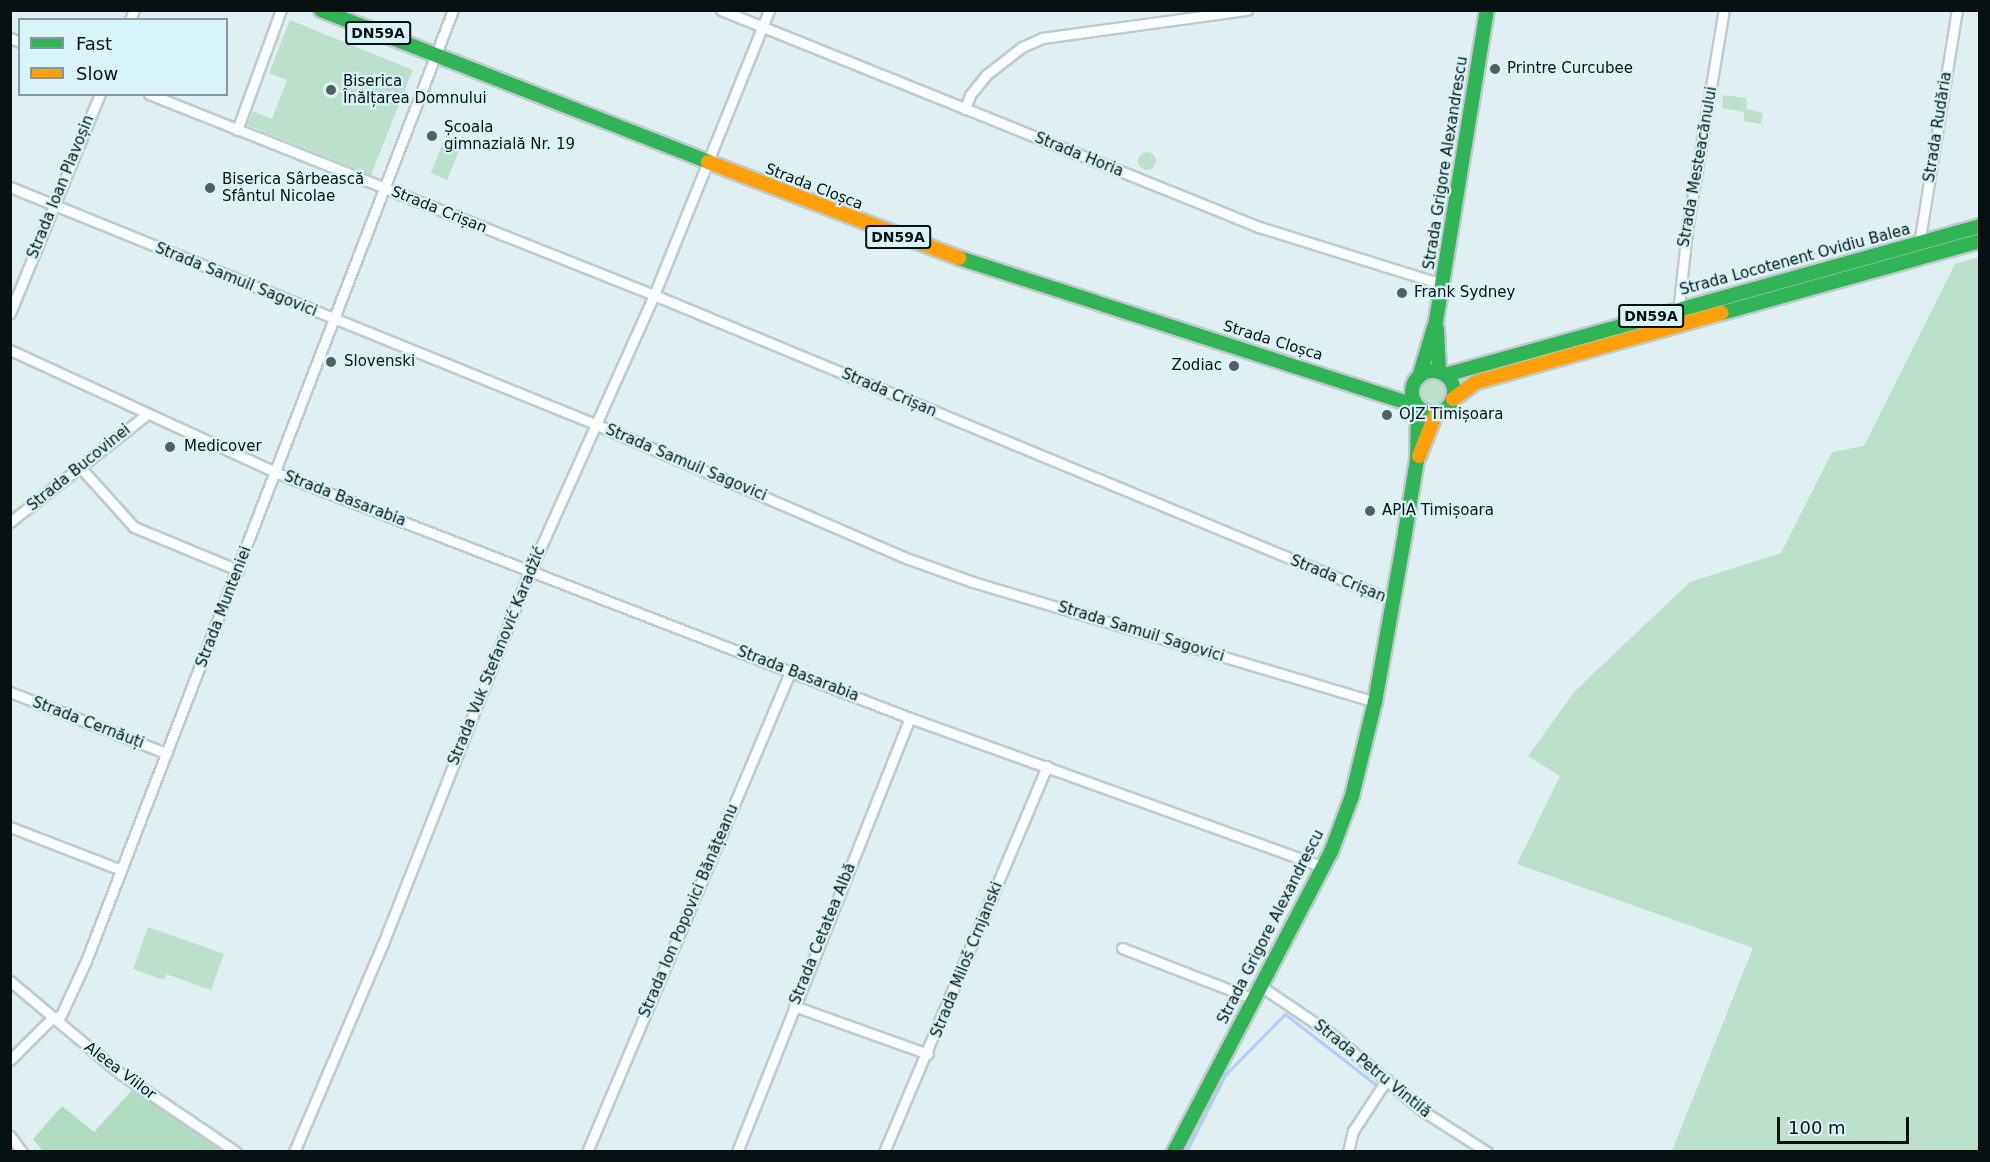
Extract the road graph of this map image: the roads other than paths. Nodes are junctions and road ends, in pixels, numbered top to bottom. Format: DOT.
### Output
graph roads {
  1 [pos="281,10"];
  2 [pos="321,10"];
  3 [pos="453,10"];
  4 [pos="722,10"];
  5 [pos="769,10"];
  6 [pos="1247,10"];
  7 [pos="1487,10"];
  8 [pos="1724,10"];
  9 [pos="1957,10"];
  10 [pos="762,26"];
  11 [pos="434,55"];
  12 [pos="99,96"];
  13 [pos="154,96"];
  14 [pos="965,109"];
  15 [pos="237,130"];
  16 [pos="706,162"];
  17 [pos="10,187"];
  18 [pos="384,189"];
  19 [pos="52,204"];
  20 [pos="1980,226"];
  21 [pos="1980,242"];
  22 [pos="1919,244"];
  23 [pos="1443,284"];
  24 [pos="654,295"];
  25 [pos="1676,309"];
  26 [pos="10,313"];
  27 [pos="334,320"];
  28 [pos="1436,321"];
  29 [pos="1681,324"];
  30 [pos="10,351"];
  31 [pos="1442,374"];
  32 [pos="1416,380"];
  33 [pos="1373,389"];
  34 [pos="1453,399"];
  35 [pos="1417,407"];
  36 [pos="1436,413"];
  37 [pos="147,414"];
  38 [pos="595,424"];
  39 [pos="1417,460"];
  40 [pos="80,467"];
  41 [pos="277,473"];
  42 [pos="10,522"];
  43 [pos="238,570"];
  44 [pos="530,571"];
  45 [pos="1393,601"];
  46 [pos="791,670"];
  47 [pos="10,692"];
  48 [pos="1375,702"];
  49 [pos="910,718"];
  50 [pos="166,753"];
  51 [pos="1047,766"];
  52 [pos="10,827"];
  53 [pos="1323,867"];
  54 [pos="119,869"];
  55 [pos="1122,948"];
  56 [pos="10,981"];
  57 [pos="1259,984"];
  58 [pos="1251,998"];
  59 [pos="794,1006"];
  60 [pos="54,1019"];
  61 [pos="928,1053"];
  62 [pos="10,1060"];
  63 [pos="1387,1079"];
  64 [pos="10,1136"];
  65 [pos="22,1152"];
  66 [pos="236,1152"];
  67 [pos="294,1152"];
  68 [pos="587,1152"];
  69 [pos="737,1152"];
  70 [pos="884,1152"];
  71 [pos="1174,1152"];
  72 [pos="1348,1152"];
  73 [pos="1487,1152"];
  1 -- 15 [label="street"];
  2 -- 11 [label="main road, Strada Cloșca / DN59A"];
  3 -- 11 [label="street, Strada Munteniei"];
  4 -- 10 [label="street, Strada Horia"];
  5 -- 10 [label="street, Strada Vuk Stefanović Karadžić"];
  6 -- 14 [label="street"];
  7 -- 23 [label="main road, Strada Grigore Alexandrescu"];
  8 -- 25 [label="street, Strada Mesteacănului"];
  9 -- 22 [label="street, Strada Rudăria"];
  10 -- 14 [label="street, Strada Horia"];
  10 -- 16 [label="street, Strada Vuk Stefanović Karadžić"];
  11 -- 16 [label="main road, Strada Cloșca / DN59A"];
  11 -- 18 [label="street, Strada Munteniei"];
  12 -- 19 [label="street, Strada Ioan Plavoșin"];
  13 -- 15 [label="street"];
  14 -- 23 [label="street, Strada Horia"];
  15 -- 18 [label="street, Strada Crișan"];
  16 -- 24 [label="street, Strada Vuk Stefanović Karadžić"];
  16 -- 33 [label="main road, Strada Cloșca / DN59A"];
  17 -- 19 [label="street, Strada Samuil Sagovici"];
  18 -- 24 [label="street, Strada Crișan"];
  18 -- 27 [label="street, Strada Munteniei"];
  19 -- 26 [label="street, Strada Ioan Plavoșin"];
  19 -- 27 [label="street, Strada Samuil Sagovici"];
  20 -- 22 [label="main road, Strada Locotenent Ovidiu Balea / DN59A"];
  21 -- 29 [label="main road, Strada Locotenent Ovidiu Balea / DN59A"];
  22 -- 25 [label="main road, Strada Locotenent Ovidiu Balea / DN59A"];
  23 -- 28 [label="main road, Strada Grigore Alexandrescu"];
  24 -- 38 [label="street, Strada Vuk Stefanović Karadžić"];
  24 -- 45 [label="street, Strada Crișan"];
  25 -- 29 [label="street, Strada Mesteacănului"];
  25 -- 31 [label="main road, Strada Locotenent Ovidiu Balea / DN59A"];
  27 -- 38 [label="street, Strada Samuil Sagovici"];
  27 -- 41 [label="street, Strada Munteniei"];
  28 -- 31 [label="main road, Strada Grigore Alexandrescu"];
  28 -- 32 [label="main road, Strada Grigore Alexandrescu"];
  29 -- 34 [label="main road, Strada Locotenent Ovidiu Balea / DN59A"];
  30 -- 37 [label="street, Strada Basarabia"];
  31 -- 32 [label="main road, DN59A"];
  31 -- 34 [label="main road"];
  32 -- 33 [label="main road, Strada Cloșca / DN59A"];
  32 -- 35 [label="main road"];
  33 -- 35 [label="main road, Strada Cloșca / DN59A"];
  34 -- 36 [label="main road, DN59A"];
  35 -- 36 [label="main road, DN59A"];
  35 -- 39 [label="main road, Strada Grigore Alexandrescu"];
  36 -- 39 [label="main road, Strada Grigore Alexandrescu"];
  37 -- 40 [label="street, Strada Bucovinei"];
  37 -- 41 [label="street, Strada Basarabia"];
  38 -- 44 [label="street, Strada Vuk Stefanović Karadžić"];
  38 -- 48 [label="street, Strada Samuil Sagovici"];
  39 -- 45 [label="main road, Strada Grigore Alexandrescu"];
  40 -- 42 [label="street, Strada Bucovinei"];
  40 -- 43 [label="street"];
  41 -- 43 [label="street, Strada Munteniei"];
  41 -- 44 [label="street, Strada Basarabia"];
  43 -- 50 [label="street, Strada Munteniei"];
  44 -- 46 [label="street, Strada Basarabia"];
  44 -- 67 [label="street, Strada Vuk Stefanović Karadžić"];
  45 -- 48 [label="main road, Strada Grigore Alexandrescu"];
  46 -- 49 [label="street, Strada Basarabia"];
  46 -- 68 [label="street, Strada Ion Popovici Bănățeanu"];
  47 -- 50 [label="street, Strada Cernăuți"];
  48 -- 53 [label="main road, Strada Grigore Alexandrescu"];
  49 -- 51 [label="street, Strada Basarabia"];
  49 -- 59 [label="street, Strada Cetatea Albă"];
  50 -- 54 [label="street, Strada Munteniei"];
  51 -- 53 [label="street, Strada Basarabia"];
  51 -- 61 [label="street, Strada Miloš Crnjanski"];
  52 -- 54 [label="street"];
  53 -- 57 [label="main road, Strada Grigore Alexandrescu"];
  54 -- 60 [label="street, Strada Munteniei"];
  55 -- 58 [label="street"];
  56 -- 60 [label="street, Aleea Viilor"];
  57 -- 58 [label="main road, Strada Grigore Alexandrescu"];
  57 -- 63 [label="street, Strada Petru Vintilă"];
  58 -- 71 [label="main road, Strada Grigore Alexandrescu"];
  59 -- 61 [label="street"];
  59 -- 69 [label="street, Strada Cetatea Albă"];
  60 -- 62 [label="street, Strada Munteniei"];
  60 -- 66 [label="street, Aleea Viilor"];
  61 -- 70 [label="street, Strada Miloš Crnjanski"];
  63 -- 72 [label="street"];
  63 -- 73 [label="street, Strada Petru Vintilă"];
  64 -- 65 [label="street"];
}
